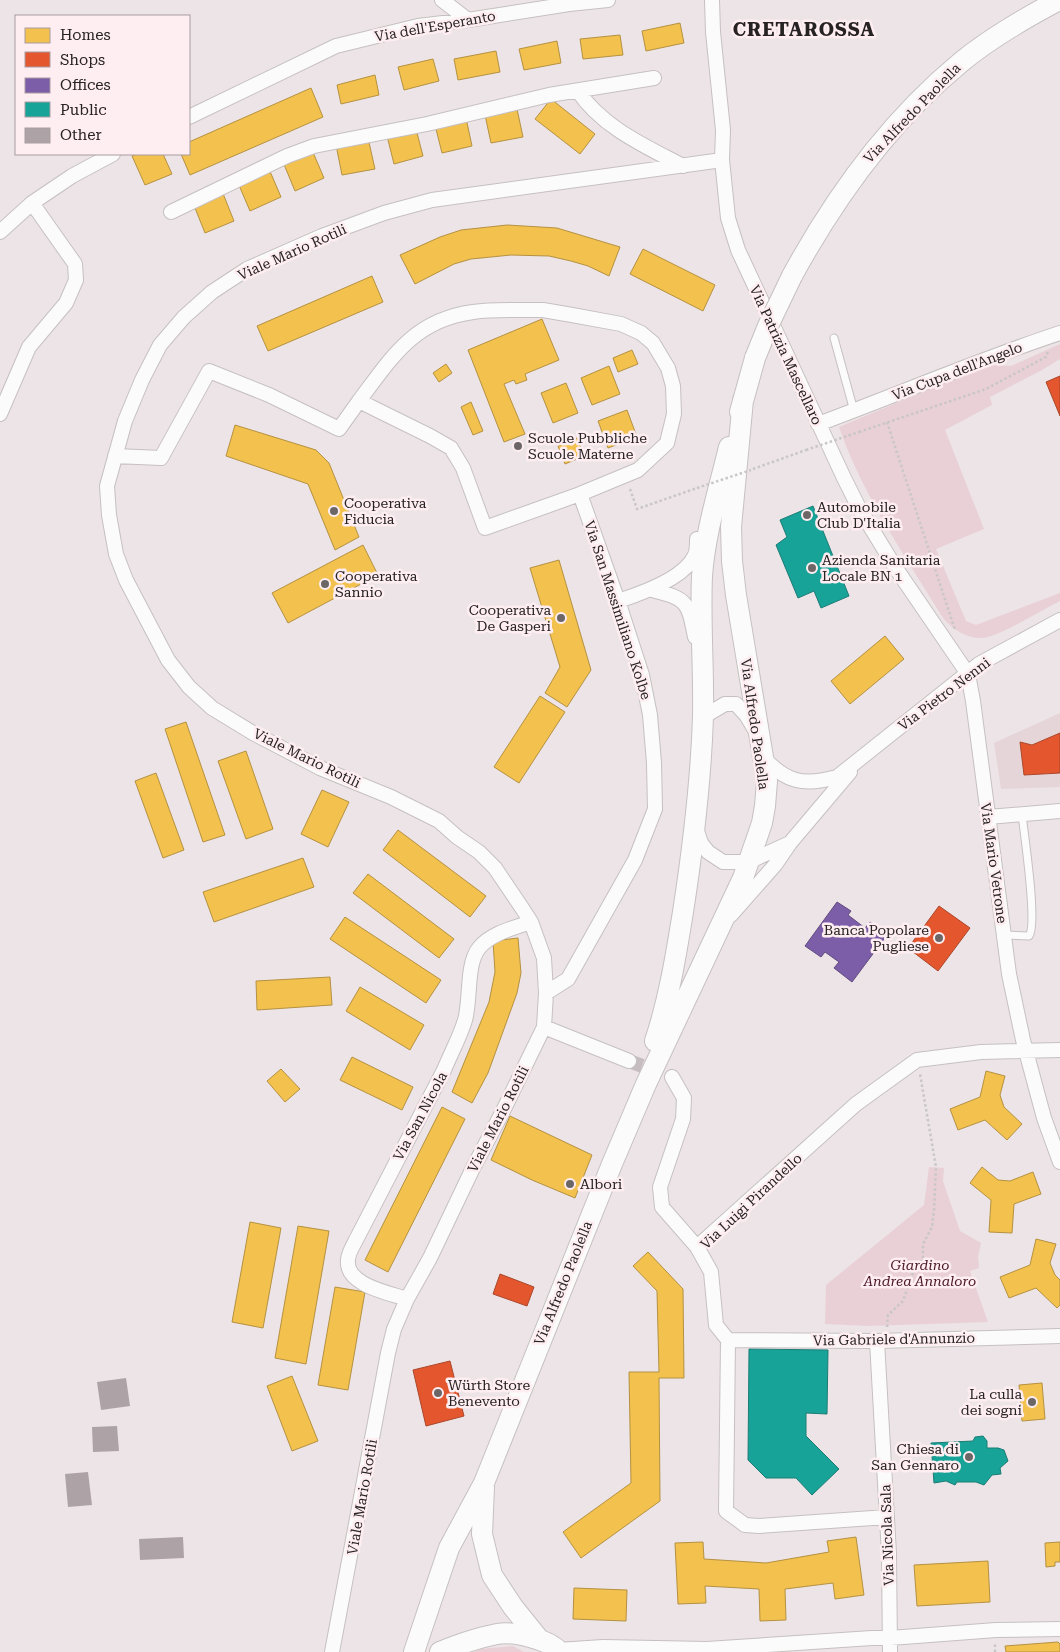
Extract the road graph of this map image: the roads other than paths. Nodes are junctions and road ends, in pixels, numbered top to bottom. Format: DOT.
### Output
graph roads {
  1 [pos="442,0"];
  2 [pos="608,0"];
  3 [pos="712,0"];
  4 [pos="1059,0"];
  5 [pos="468,20"];
  6 [pos="654,78"];
  7 [pos="578,91"];
  8 [pos="190,117"];
  9 [pos="112,155"];
  10 [pos="722,160"];
  11 [pos="683,166"];
  12 [pos="32,203"];
  13 [pos="171,212"];
  14 [pos="0,232"];
  15 [pos="1057,334"];
  16 [pos="834,338"];
  17 [pos="743,400"];
  18 [pos="359,401"];
  19 [pos="854,411"];
  20 [pos="0,414"];
  21 [pos="818,424"];
  22 [pos="115,456"];
  23 [pos="580,494"];
  24 [pos="714,506"];
  25 [pos="652,590"];
  26 [pos="618,601"];
  27 [pos="1060,620"];
  28 [pos="968,674"];
  29 [pos="703,677"];
  30 [pos="703,717"];
  31 [pos="758,734"];
  32 [pos="762,756"];
  33 [pos="860,760"];
  34 [pos="1060,811"];
  35 [pos="1022,814"];
  36 [pos="988,817"];
  37 [pos="695,824"];
  38 [pos="790,843"];
  39 [pos="748,862"];
  40 [pos="531,922"];
  41 [pos="717,930"];
  42 [pos="1004,935"];
  43 [pos="546,993"];
  44 [pos="544,1027"];
  45 [pos="1060,1050"];
  46 [pos="1026,1051"];
  47 [pos="629,1061"];
  48 [pos="672,1077"];
  49 [pos="646,1084"];
  50 [pos="1060,1162"];
  51 [pos="697,1247"];
  52 [pos="407,1299"];
  53 [pos="1060,1336"];
  54 [pos="728,1340"];
  55 [pos="881,1341"];
  56 [pos="484,1483"];
  57 [pos="887,1517"];
  58 [pos="1060,1629"];
  59 [pos="538,1638"];
  60 [pos="890,1645"];
  61 [pos="559,1651"];
  62 [pos="705,1651"];
  63 [pos="332,1652"];
  64 [pos="414,1652"];
  65 [pos="440,1652"];
  1 -- 5 [label="street"];
  2 -- 5 [label="street, Via dell'Esperanto"];
  3 -- 10 [label="street, Via Patrizia Mascellaro"];
  4 -- 17 [label="main road, Via Alfredo Paolella, bridge"];
  5 -- 8 [label="street, Via dell'Esperanto"];
  6 -- 7 [label="street"];
  7 -- 11 [label="street"];
  7 -- 13 [label="street"];
  9 -- 12 [label="street"];
  10 -- 11 [label="street, Viale Mario Rotili"];
  10 -- 21 [label="street, Via Patrizia Mascellaro"];
  11 -- 22 [label="street, Viale Mario Rotili"];
  12 -- 14 [label="street"];
  12 -- 20 [label="street"];
  15 -- 19 [label="street, Via Cupa dell'Angelo"];
  16 -- 19 [label="lane"];
  17 -- 24 [label="main road, Via Alfredo Paolella"];
  17 -- 31 [label="main road, Via Alfredo Paolella"];
  18 -- 22 [label="street"];
  18 -- 23 [label="street"];
  18 -- 23 [label="street"];
  19 -- 21 [label="street, Via Cupa dell'Angelo"];
  21 -- 28 [label="street, Via Patrizia Mascellaro"];
  22 -- 40 [label="street, Viale Mario Rotili"];
  23 -- 26 [label="street, Via San Massimiliano Kolbe"];
  24 -- 25 [label="street"];
  24 -- 29 [label="main road, Via Alfredo Paolella"];
  25 -- 26 [label="street"];
  25 -- 29 [label="street"];
  26 -- 43 [label="street, Via San Massimiliano Kolbe"];
  27 -- 28 [label="street, Via Pietro Nenni"];
  28 -- 33 [label="street, Via Pietro Nenni"];
  28 -- 36 [label="street, Via Mario Vetrone"];
  29 -- 30 [label="main road, Via Alfredo Paolella"];
  30 -- 31 [label="street"];
  30 -- 37 [label="main road, Via Alfredo Paolella"];
  31 -- 32 [label="main road, Via Alfredo Paolella"];
  32 -- 33 [label="street, Via Pietro Nenni"];
  32 -- 39 [label="main road, Via Alfredo Paolella"];
  33 -- 38 [label="street, Via Pietro Nenni"];
  34 -- 35 [label="street"];
  35 -- 36 [label="street"];
  35 -- 42 [label="lane"];
  36 -- 42 [label="street, Via Mario Vetrone"];
  37 -- 39 [label="street"];
  37 -- 49 [label="main road, Via Alfredo Paolella"];
  38 -- 39 [label="street, Via Pietro Nenni"];
  38 -- 41 [label="street"];
  39 -- 41 [label="main road, Via Alfredo Paolella"];
  40 -- 43 [label="street, Viale Mario Rotili"];
  40 -- 52 [label="street, Via San Nicola"];
  41 -- 49 [label="main road, Via Alfredo Paolella"];
  42 -- 46 [label="street, Via Mario Vetrone"];
  43 -- 44 [label="street, Viale Mario Rotili"];
  44 -- 47 [label="street"];
  44 -- 52 [label="street, Viale Mario Rotili"];
  45 -- 46 [label="street, Via Luigi Pirandello"];
  46 -- 50 [label="street, Via Mario Vetrone"];
  46 -- 51 [label="street, Via Luigi Pirandello"];
  48 -- 51 [label="street"];
  49 -- 56 [label="main road, Via Alfredo Paolella"];
  51 -- 54 [label="street, Via Luigi Pirandello"];
  52 -- 63 [label="street, Viale Mario Rotili"];
  53 -- 55 [label="street, Via Gabriele d'Annunzio"];
  54 -- 55 [label="street, Via Gabriele d'Annunzio"];
  54 -- 57 [label="street"];
  55 -- 57 [label="street, Via Nicola Sala"];
  56 -- 59 [label="main road, Via Alfredo Paolella"];
  56 -- 64 [label="main road, Via Alfredo Paolella"];
  57 -- 60 [label="street, Via Nicola Sala"];
  58 -- 60 [label="street"];
  59 -- 61 [label="main road"];
  59 -- 65 [label="main road"];
  60 -- 62 [label="street"];
  61 -- 62 [label="street"];
}
